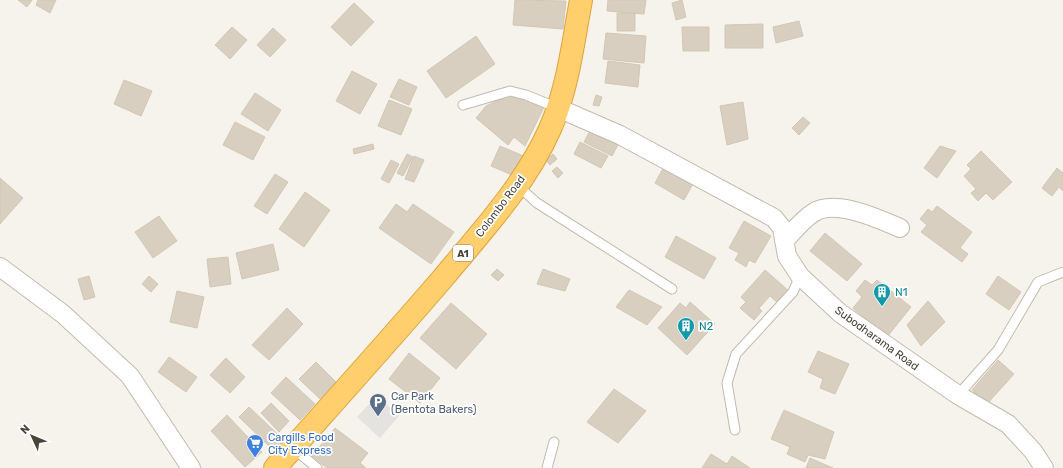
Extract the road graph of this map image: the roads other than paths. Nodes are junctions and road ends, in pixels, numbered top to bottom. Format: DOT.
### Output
graph roads {
  1 [pos="581,0"];
  2 [pos="463,104"];
  3 [pos="558,108"];
  4 [pos="517,185"];
  5 [pos="900,228"];
  6 [pos="784,240"];
  7 [pos="0,267"];
  8 [pos="1063,272"];
  9 [pos="800,276"];
  10 [pos="672,289"];
  11 [pos="958,395"];
  12 [pos="735,430"];
  13 [pos="554,442"];
  14 [pos="293,448"];
  15 [pos="191,468"];
  16 [pos="275,468"];
  17 [pos="317,468"];
  18 [pos="547,468"];
  19 [pos="1044,468"];
  1 -- 3 [label="highway, Colombo Road / A1"];
  2 -- 3 [label="lane"];
  3 -- 4 [label="highway, Colombo Road / A1"];
  3 -- 6 [label="street, Subodharama Road"];
  4 -- 10 [label="lane"];
  4 -- 14 [label="highway, Colombo Road / A1"];
  5 -- 6 [label="street"];
  6 -- 9 [label="street, Subodharama Road"];
  7 -- 15 [label="street"];
  8 -- 11 [label="lane"];
  9 -- 11 [label="street, Subodharama Road"];
  9 -- 12 [label="lane"];
  11 -- 19 [label="street, Subodharama Road"];
  13 -- 18 [label="lane"];
  14 -- 16 [label="highway, Colombo Road / A1"];
  14 -- 17 [label="lane"];
}
